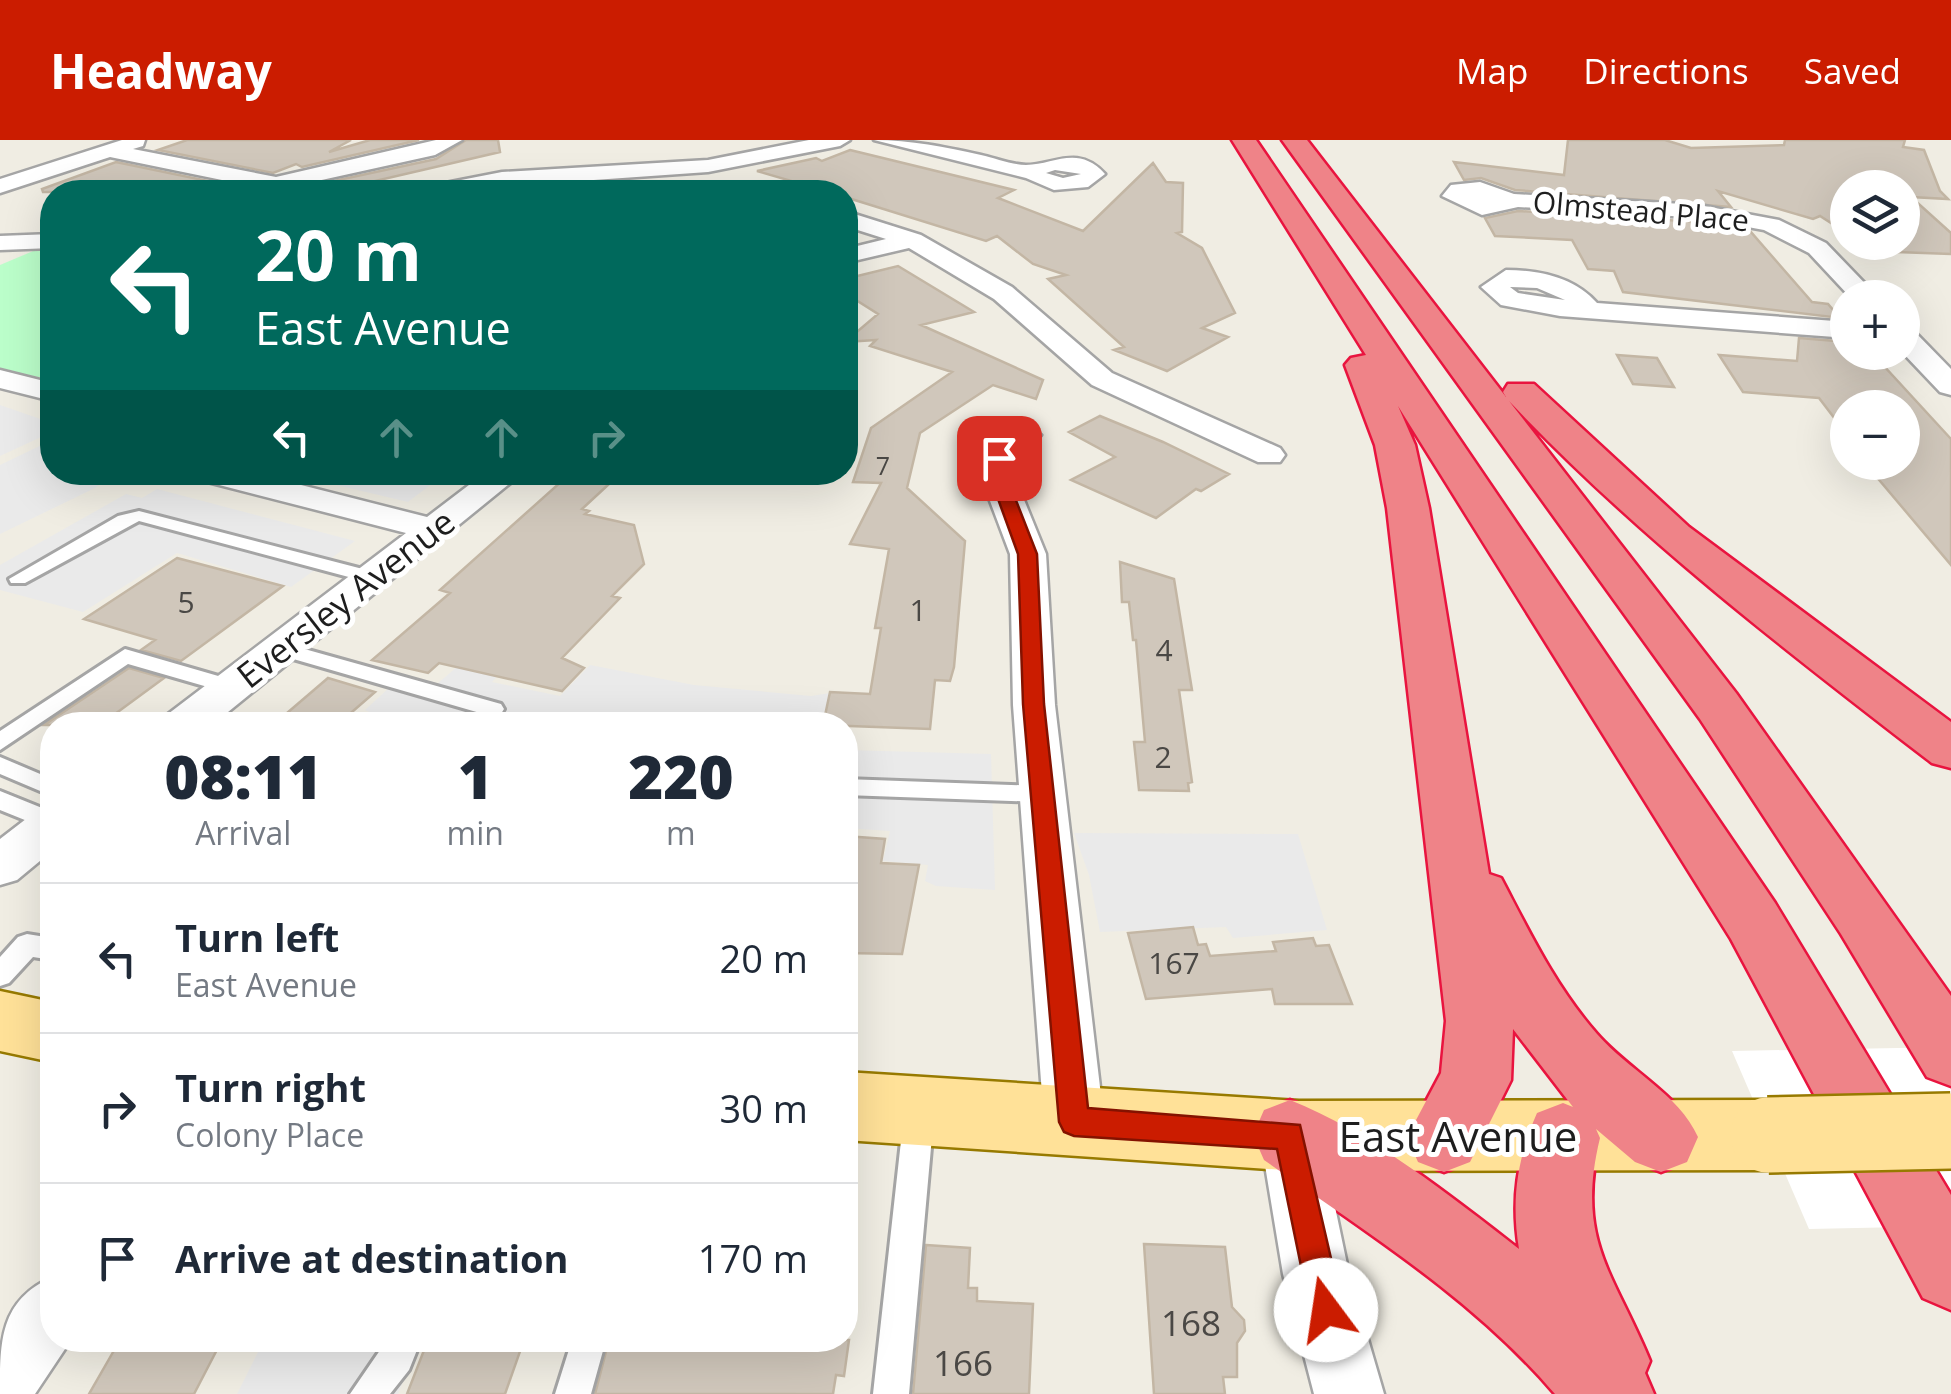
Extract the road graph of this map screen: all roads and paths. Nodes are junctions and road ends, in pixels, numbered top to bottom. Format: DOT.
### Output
graph roads {
  1 [pos="140,140"];
  2 [pos="452,140"];
  3 [pos="840,140"];
  4 [pos="884,140"];
  5 [pos="1244,140"];
  6 [pos="1294,140"];
  7 [pos="616,148"];
  8 [pos="587,149"];
  9 [pos="109,150"];
  10 [pos="677,168"];
  11 [pos="1033,173"];
  12 [pos="502,178"];
  13 [pos="261,180"];
  14 [pos="290,180"];
  15 [pos="492,180"];
  16 [pos="709,180"];
  17 [pos="0,186"];
  18 [pos="1510,200"];
  19 [pos="858,222"];
  20 [pos="913,240"];
  21 [pos="1337,240"];
  22 [pos="40,242"];
  23 [pos="0,243"];
  24 [pos="858,253"];
  25 [pos="1848,280"];
  26 [pos="1587,307"];
  27 [pos="1830,328"];
  28 [pos="1920,353"];
  29 [pos="0,380"];
  30 [pos="1951,386"];
  31 [pos="40,389"];
  32 [pos="1025,435"];
  33 [pos="1269,455"];
  34 [pos="259,485"];
  35 [pos="492,485"];
  36 [pos="435,530"];
  37 [pos="375,578"];
  38 [pos="18,580"];
  39 [pos="283,648"];
  40 [pos="232,687"];
  41 [pos="44,712"];
  42 [pos="208,712"];
  43 [pos="491,712"];
  44 [pos="40,714"];
  45 [pos="0,742"];
  46 [pos="1951,749"];
  47 [pos="0,765"];
  48 [pos="40,783"];
  49 [pos="858,787"];
  50 [pos="1447,787"];
  51 [pos="1042,794"];
  52 [pos="0,800"];
  53 [pos="40,818"];
  54 [pos="40,834"];
  55 [pos="0,866"];
  56 [pos="40,947"];
  57 [pos="0,975"];
  58 [pos="0,1021"];
  59 [pos="40,1029"];
  60 [pos="1951,1055"];
  61 [pos="858,1107"];
  62 [pos="919,1111"];
  63 [pos="1074,1122"];
  64 [pos="1951,1131"];
  65 [pos="1290,1135"];
  66 [pos="1444,1137"];
  67 [pos="1661,1137"];
  68 [pos="1562,1138"];
  69 [pos="1951,1270"];
  70 [pos="40,1327"];
  71 [pos="399,1352"];
  72 [pos="585,1352"];
  73 [pos="0,1385"];
  74 [pos="368,1394"];
  75 [pos="573,1394"];
  76 [pos="891,1394"];
  77 [pos="1350,1394"];
  78 [pos="1610,1394"];
  79 [pos="1629,1394"];
  1 -- 9 [label="street"];
  2 -- 14 [label="street"];
  3 -- 10 [label="street"];
  4 -- 11 [label="street"];
  5 -- 21 [label="highway"];
  6 -- 21 [label="highway"];
  7 -- 10 [label="street"];
  8 -- 12 [label="street"];
  9 -- 13 [label="street"];
  9 -- 17 [label="street"];
  10 -- 12 [label="street"];
  10 -- 16 [label="street"];
  12 -- 15 [label="street"];
  18 -- 25 [label="street, Olmstead Place"];
  19 -- 20 [label="street"];
  20 -- 24 [label="street"];
  20 -- 33 [label="street"];
  21 -- 46 [label="highway"];
  21 -- 50 [label="highway"];
  21 -- 60 [label="highway"];
  21 -- 69 [label="highway"];
  22 -- 23 [label="street"];
  26 -- 27 [label="street"];
  28 -- 30 [label="street"];
  29 -- 31 [label="street"];
  32 -- 51 [label="street"];
  34 -- 36 [label="street"];
  35 -- 36 [label="street, Eversley Avenue"];
  36 -- 37 [label="street, Eversley Avenue"];
  37 -- 38 [label="lane"];
  37 -- 39 [label="street, Eversley Avenue"];
  39 -- 40 [label="street, Eversley Avenue"];
  39 -- 43 [label="lane"];
  40 -- 41 [label="lane"];
  40 -- 42 [label="street, Eversley Avenue"];
  44 -- 45 [label="lane"];
  47 -- 48 [label="lane"];
  49 -- 51 [label="lane"];
  50 -- 66 [label="highway"];
  50 -- 67 [label="highway"];
  51 -- 63 [label="street"];
  52 -- 53 [label="lane"];
  54 -- 55 [label="street"];
  56 -- 57 [label="lane"];
  58 -- 59 [label="main road"];
  61 -- 62 [label="main road, East Avenue"];
  62 -- 63 [label="main road, East Avenue"];
  62 -- 76 [label="lane"];
  63 -- 65 [label="main road, East Avenue"];
  64 -- 67 [label="main road, East Avenue, bridge"];
  65 -- 66 [label="main road, East Avenue"];
  65 -- 77 [label="street"];
  65 -- 78 [label="highway"];
  66 -- 68 [label="main road, East Avenue"];
  67 -- 68 [label="main road, East Avenue"];
  68 -- 79 [label="highway"];
  70 -- 73 [label="street"];
  71 -- 74 [label="lane"];
  72 -- 75 [label="lane"];
}
